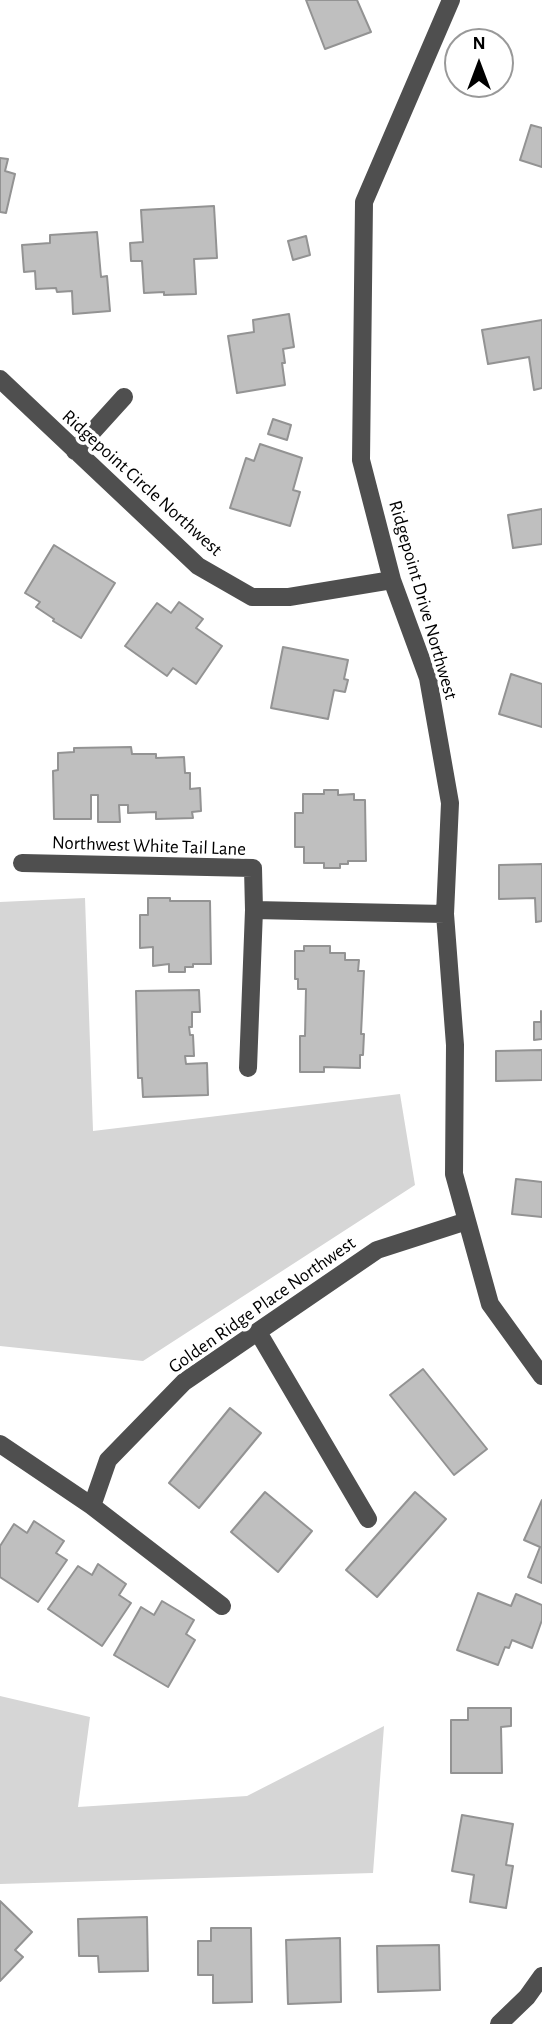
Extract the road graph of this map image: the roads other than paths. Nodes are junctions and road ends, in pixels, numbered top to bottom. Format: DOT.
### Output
graph roads {
  1 [pos="451,0"];
  2 [pos="0,379"];
  3 [pos="124,397"];
  4 [pos="75,451"];
  5 [pos="392,580"];
  6 [pos="22,863"];
  7 [pos="254,910"];
  8 [pos="445,914"];
  9 [pos="248,1068"];
  10 [pos="467,1221"];
  11 [pos="258,1332"];
  12 [pos="542,1376"];
  13 [pos="0,1444"];
  14 [pos="92,1506"];
  15 [pos="368,1519"];
  16 [pos="222,1606"];
  17 [pos="542,1976"];
  18 [pos="499,2024"];
  1 -- 5 [label="street, Ridgepoint Drive Northwest"];
  2 -- 4 [label="street, Ridgepoint Circle Northwest"];
  3 -- 4 [label="street"];
  4 -- 5 [label="street, Ridgepoint Circle Northwest"];
  5 -- 8 [label="street, Ridgepoint Drive Northwest"];
  6 -- 7 [label="street, Northwest White Tail Lane"];
  7 -- 8 [label="street"];
  7 -- 9 [label="street"];
  8 -- 10 [label="street, Ridgepoint Drive Northwest"];
  10 -- 11 [label="street, Golden Ridge Place Northwest"];
  10 -- 12 [label="street, Ridgepoint Drive Northwest"];
  11 -- 14 [label="street, Golden Ridge Place Northwest"];
  11 -- 15 [label="street"];
  13 -- 14 [label="street"];
  14 -- 16 [label="street"];
  17 -- 18 [label="street"];
}
